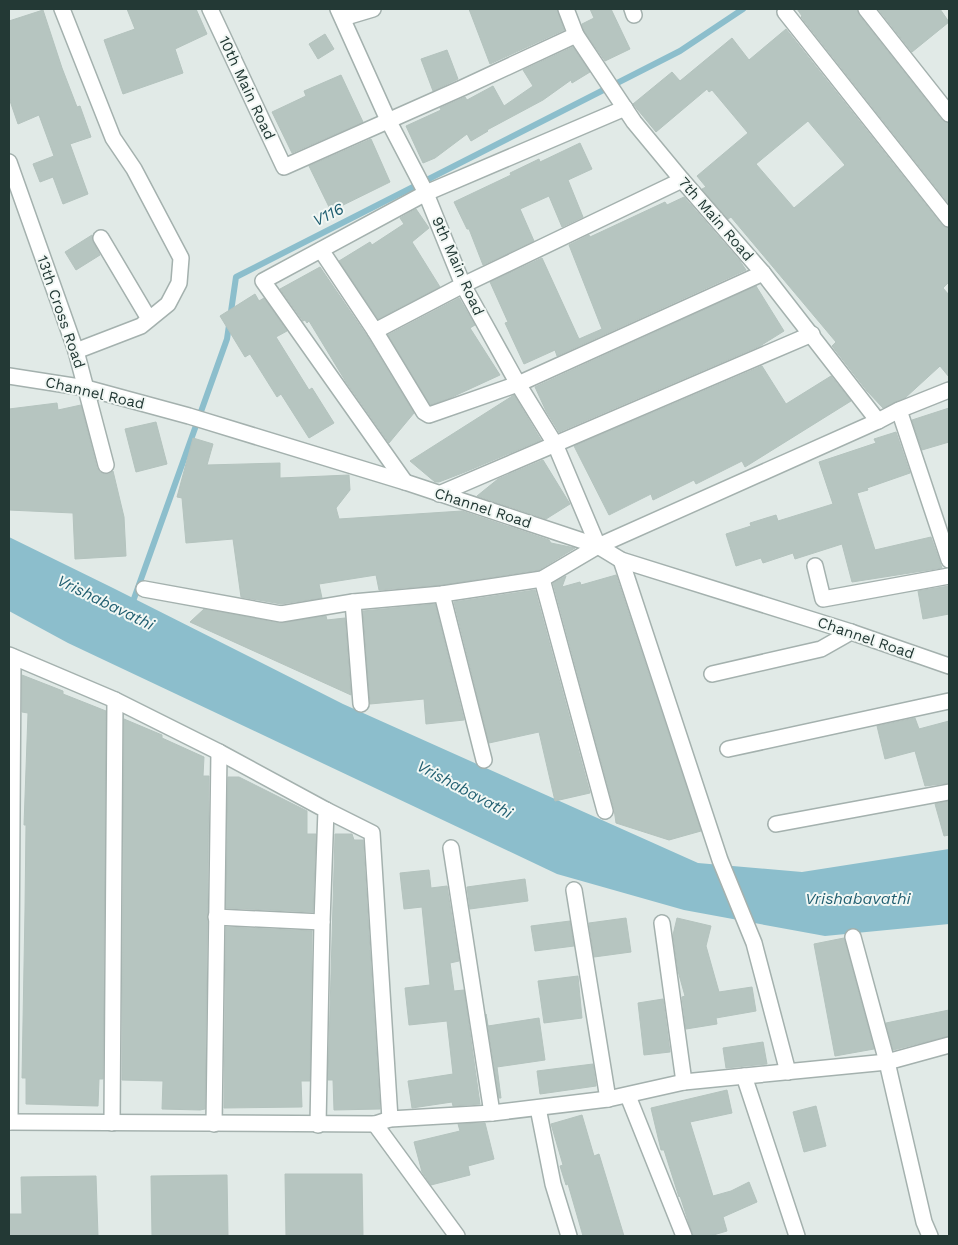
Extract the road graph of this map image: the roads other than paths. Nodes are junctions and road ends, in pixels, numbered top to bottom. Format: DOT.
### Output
graph roads {
  1 [pos="62,9"];
  2 [pos="210,9"];
  3 [pos="373,9"];
  4 [pos="566,9"];
  5 [pos="866,9"];
  6 [pos="785,12"];
  7 [pos="340,14"];
  8 [pos="576,35"];
  9 [pos="623,105"];
  10 [pos="949,114"];
  11 [pos="388,120"];
  12 [pos="9,162"];
  13 [pos="682,180"];
  14 [pos="426,192"];
  15 [pos="949,219"];
  16 [pos="101,238"];
  17 [pos="322,250"];
  18 [pos="763,272"];
  19 [pos="464,285"];
  20 [pos="150,320"];
  21 [pos="375,330"];
  22 [pos="812,334"];
  23 [pos="76,352"];
  24 [pos="9,376"];
  25 [pos="518,384"];
  26 [pos="86,388"];
  27 [pos="949,390"];
  28 [pos="899,410"];
  29 [pos="878,421"];
  30 [pos="554,444"];
  31 [pos="106,465"];
  32 [pos="405,482"];
  33 [pos="439,494"];
  34 [pos="598,546"];
  35 [pos="622,560"];
  36 [pos="949,560"];
  37 [pos="815,566"];
  38 [pos="949,576"];
  39 [pos="542,580"];
  40 [pos="144,589"];
  41 [pos="442,594"];
  42 [pos="353,602"];
  43 [pos="851,632"];
  44 [pos="11,656"];
  45 [pos="949,666"];
  46 [pos="712,674"];
  47 [pos="115,700"];
  48 [pos="949,701"];
  49 [pos="361,704"];
  50 [pos="728,748"];
  51 [pos="219,752"];
  52 [pos="484,760"];
  53 [pos="949,792"];
  54 [pos="326,810"];
  55 [pos="605,811"];
  56 [pos="776,824"];
  57 [pos="450,848"];
  58 [pos="574,890"];
  59 [pos="216,918"];
  60 [pos="322,922"];
  61 [pos="662,924"];
  62 [pos="853,937"];
  63 [pos="949,1046"];
  64 [pos="887,1062"];
  65 [pos="788,1072"];
  66 [pos="744,1076"];
  67 [pos="684,1082"];
  68 [pos="628,1096"];
  69 [pos="608,1099"];
  70 [pos="538,1108"];
  71 [pos="492,1113"];
  72 [pos="390,1119"];
  73 [pos="9,1122"];
  74 [pos="112,1123"];
  75 [pos="214,1124"];
  76 [pos="375,1124"];
  77 [pos="318,1125"];
  78 [pos="457,1236"];
  79 [pos="570,1236"];
  80 [pos="684,1236"];
  81 [pos="797,1236"];
  82 [pos="930,1236"];
  1 -- 20 [label="street"];
  2 -- 11 [label="street, 10th Main Road"];
  3 -- 7 [label="street"];
  4 -- 8 [label="street, 7th Main Road"];
  5 -- 10 [label="street"];
  6 -- 15 [label="street"];
  7 -- 11 [label="street, 9th Main Road"];
  8 -- 9 [label="street, 7th Main Road"];
  8 -- 11 [label="street"];
  9 -- 13 [label="street, 7th Main Road"];
  9 -- 14 [label="street"];
  11 -- 14 [label="street, 9th Main Road"];
  12 -- 23 [label="street, 13th Cross Road"];
  13 -- 18 [label="street, 7th Main Road"];
  13 -- 19 [label="street"];
  14 -- 17 [label="street"];
  14 -- 19 [label="street, 9th Main Road"];
  16 -- 20 [label="street"];
  17 -- 21 [label="street"];
  17 -- 32 [label="street"];
  18 -- 22 [label="street, 7th Main Road"];
  18 -- 25 [label="street"];
  19 -- 21 [label="street"];
  19 -- 25 [label="street, 9th Main Road"];
  20 -- 23 [label="street"];
  21 -- 25 [label="street"];
  22 -- 29 [label="street, 7th Main Road"];
  22 -- 30 [label="street"];
  23 -- 26 [label="street, 13th Cross Road"];
  24 -- 26 [label="street, Channel Road"];
  25 -- 30 [label="street, 9th Main Road"];
  26 -- 31 [label="street, 13th Cross Road"];
  26 -- 32 [label="street, Channel Road"];
  27 -- 28 [label="street"];
  28 -- 29 [label="street"];
  28 -- 36 [label="street"];
  29 -- 34 [label="street"];
  30 -- 33 [label="street"];
  30 -- 34 [label="street, 9th Main Road"];
  32 -- 33 [label="street, Channel Road"];
  33 -- 34 [label="street, Channel Road"];
  34 -- 35 [label="street, Channel Road"];
  34 -- 39 [label="street"];
  35 -- 43 [label="street, Channel Road"];
  35 -- 65 [label="street"];
  37 -- 38 [label="street"];
  39 -- 41 [label="street"];
  39 -- 55 [label="street"];
  40 -- 42 [label="street"];
  41 -- 42 [label="street"];
  41 -- 52 [label="street"];
  42 -- 49 [label="street"];
  43 -- 45 [label="street, Channel Road"];
  43 -- 46 [label="street"];
  44 -- 47 [label="street"];
  44 -- 73 [label="street"];
  47 -- 51 [label="street"];
  47 -- 74 [label="street"];
  48 -- 50 [label="street"];
  51 -- 54 [label="street"];
  51 -- 59 [label="street"];
  53 -- 56 [label="street"];
  54 -- 60 [label="street"];
  54 -- 72 [label="street"];
  57 -- 71 [label="street"];
  58 -- 69 [label="street"];
  59 -- 60 [label="street"];
  59 -- 75 [label="street"];
  60 -- 77 [label="street"];
  61 -- 67 [label="street"];
  62 -- 64 [label="street"];
  63 -- 64 [label="street"];
  64 -- 65 [label="street"];
  64 -- 82 [label="street"];
  65 -- 66 [label="street"];
  66 -- 67 [label="street"];
  66 -- 81 [label="street"];
  67 -- 68 [label="street"];
  68 -- 69 [label="street"];
  68 -- 80 [label="street"];
  69 -- 70 [label="street"];
  70 -- 71 [label="street"];
  70 -- 79 [label="street"];
  71 -- 72 [label="street"];
  72 -- 76 [label="street"];
  73 -- 74 [label="street"];
  74 -- 75 [label="street"];
  75 -- 77 [label="street"];
  76 -- 77 [label="street"];
  76 -- 78 [label="street"];
}
